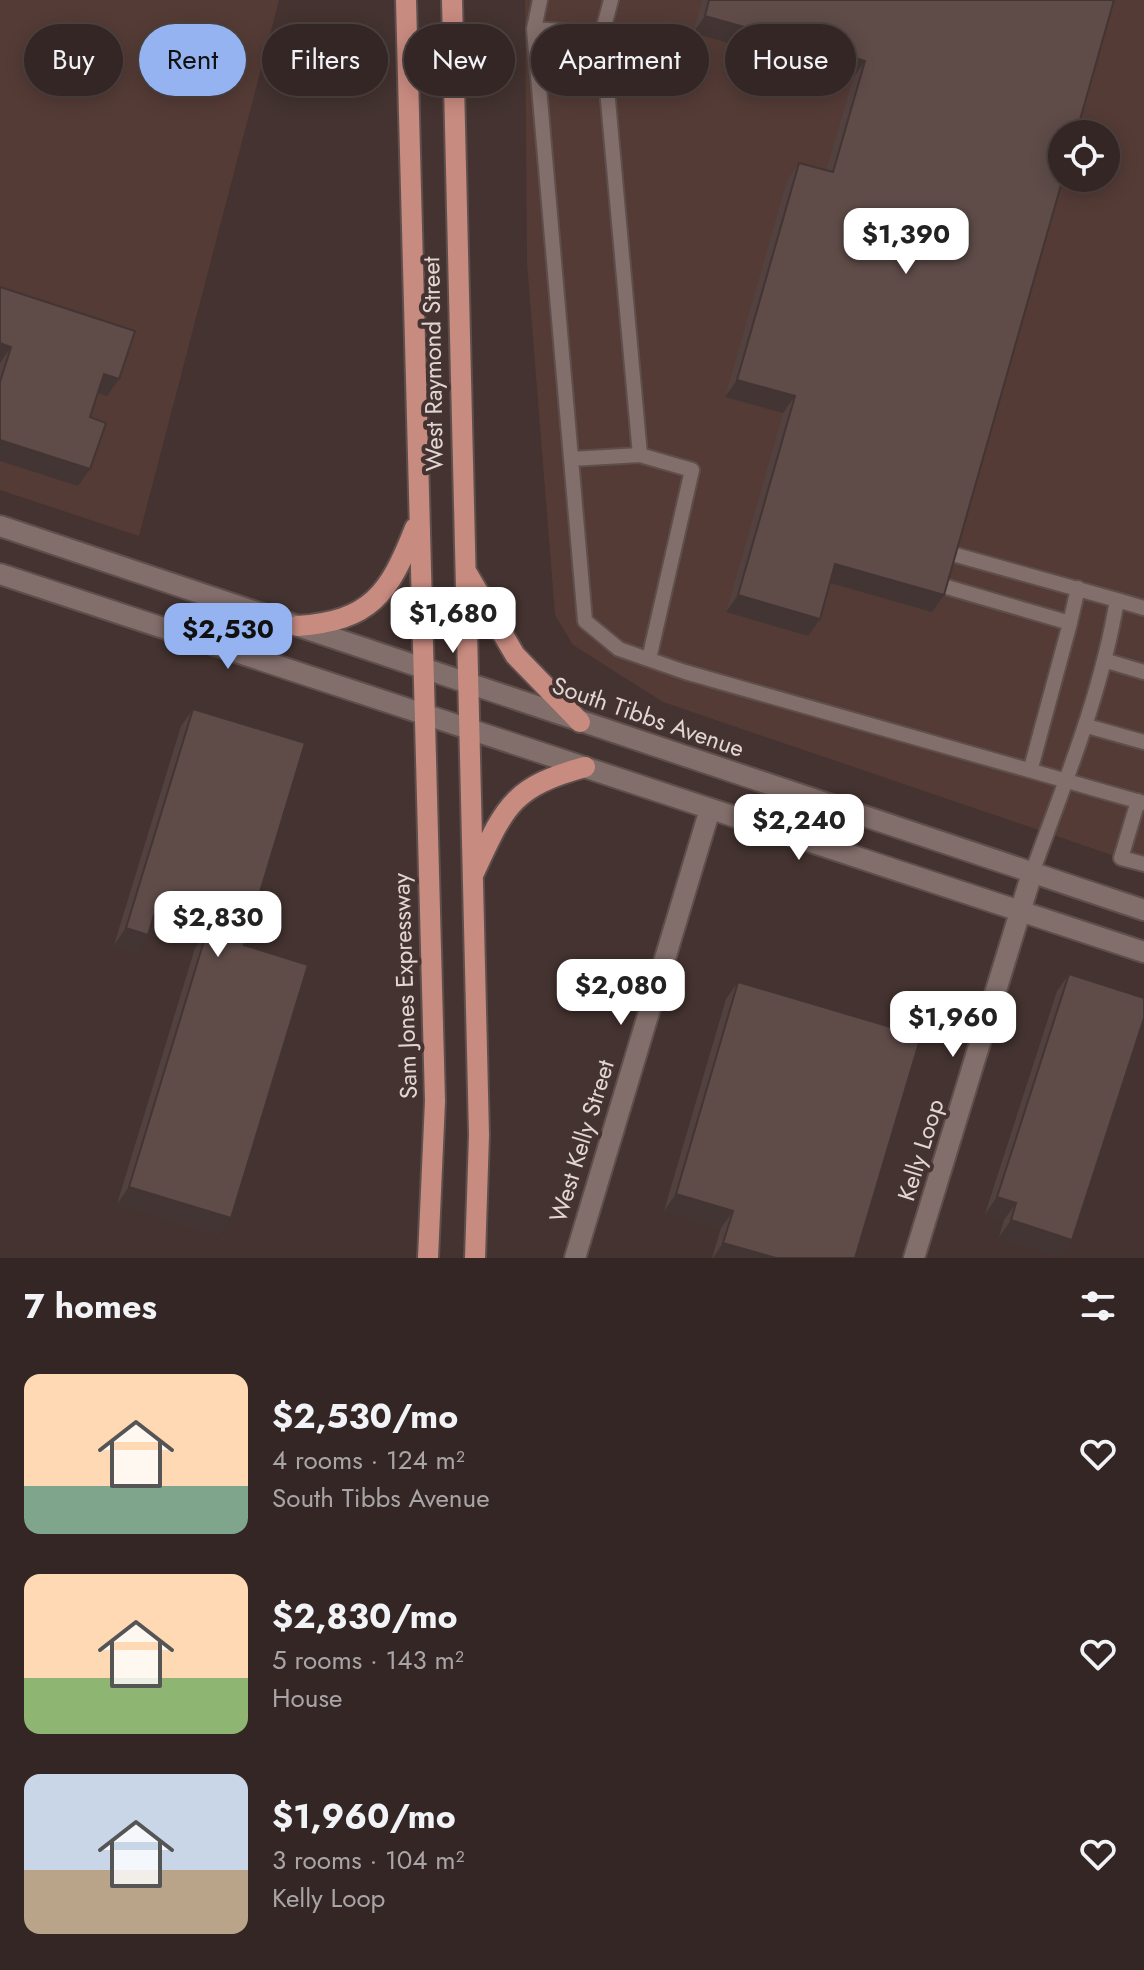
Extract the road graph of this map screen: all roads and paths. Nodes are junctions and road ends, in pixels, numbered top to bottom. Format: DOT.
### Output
graph roads {
  1 [pos="406,0"];
  2 [pos="452,0"];
  3 [pos="540,0"];
  4 [pos="611,0"];
  5 [pos="535,24"];
  6 [pos="605,24"];
  7 [pos="540,96"];
  8 [pos="608,96"];
  9 [pos="640,455"];
  10 [pos="571,459"];
  11 [pos="419,516"];
  12 [pos="0,526"];
  13 [pos="949,553"];
  14 [pos="464,569"];
  15 [pos="0,574"];
  16 [pos="940,585"];
  17 [pos="1078,588"];
  18 [pos="1117,600"];
  19 [pos="1144,608"];
  20 [pos="1070,623"];
  21 [pos="297,626"];
  22 [pos="649,659"];
  23 [pos="1107,661"];
  24 [pos="423,668"];
  25 [pos="1144,672"];
  26 [pos="468,684"];
  27 [pos="423,712"];
  28 [pos="580,722"];
  29 [pos="1087,726"];
  30 [pos="468,727"];
  31 [pos="1144,742"];
  32 [pos="585,767"];
  33 [pos="1031,768"];
  34 [pos="1066,778"];
  35 [pos="1141,802"];
  36 [pos="710,809"];
  37 [pos="1144,864"];
  38 [pos="1032,873"];
  39 [pos="473,877"];
  40 [pos="1144,910"];
  41 [pos="1020,912"];
  42 [pos="1144,952"];
  43 [pos="428,1258"];
  44 [pos="475,1258"];
  45 [pos="575,1258"];
  46 [pos="914,1258"];
  1 -- 11 [label="main road, West Raymond Street"];
  2 -- 14 [label="main road, West Raymond Street"];
  3 -- 5 [label="lane"];
  4 -- 6 [label="lane"];
  7 -- 10 [label="lane"];
  8 -- 9 [label="lane"];
  9 -- 10 [label="lane"];
  9 -- 22 [label="lane"];
  10 -- 22 [label="lane"];
  11 -- 21 [label="main road"];
  11 -- 24 [label="main road, West Raymond Street"];
  12 -- 21 [label="main road, South Tibbs Avenue"];
  13 -- 17 [label="lane"];
  14 -- 26 [label="main road, West Raymond Street"];
  14 -- 28 [label="main road"];
  15 -- 27 [label="main road"];
  16 -- 20 [label="lane"];
  17 -- 18 [label="lane"];
  17 -- 20 [label="lane"];
  18 -- 19 [label="lane"];
  18 -- 23 [label="lane"];
  20 -- 33 [label="lane"];
  21 -- 24 [label="main road, South Tibbs Avenue"];
  22 -- 33 [label="lane"];
  23 -- 25 [label="lane"];
  23 -- 29 [label="lane"];
  24 -- 26 [label="main road, South Tibbs Avenue"];
  24 -- 27 [label="main road, West Raymond Street"];
  26 -- 28 [label="main road, South Tibbs Avenue"];
  26 -- 30 [label="main road, West Raymond Street"];
  27 -- 30 [label="main road"];
  27 -- 43 [label="main road, Sam Jones Expressway"];
  28 -- 38 [label="main road, South Tibbs Avenue"];
  29 -- 31 [label="lane"];
  29 -- 34 [label="lane"];
  30 -- 32 [label="main road"];
  30 -- 39 [label="main road"];
  32 -- 36 [label="main road"];
  32 -- 39 [label="main road"];
  33 -- 34 [label="lane"];
  34 -- 35 [label="lane"];
  34 -- 38 [label="lane"];
  35 -- 37 [label="lane"];
  36 -- 41 [label="main road"];
  36 -- 45 [label="main road, West Kelly Street"];
  38 -- 40 [label="main road, South Tibbs Avenue"];
  38 -- 41 [label="main road, Kelly Loop"];
  39 -- 44 [label="main road"];
  41 -- 42 [label="main road"];
  41 -- 46 [label="main road, Kelly Loop"];
}
